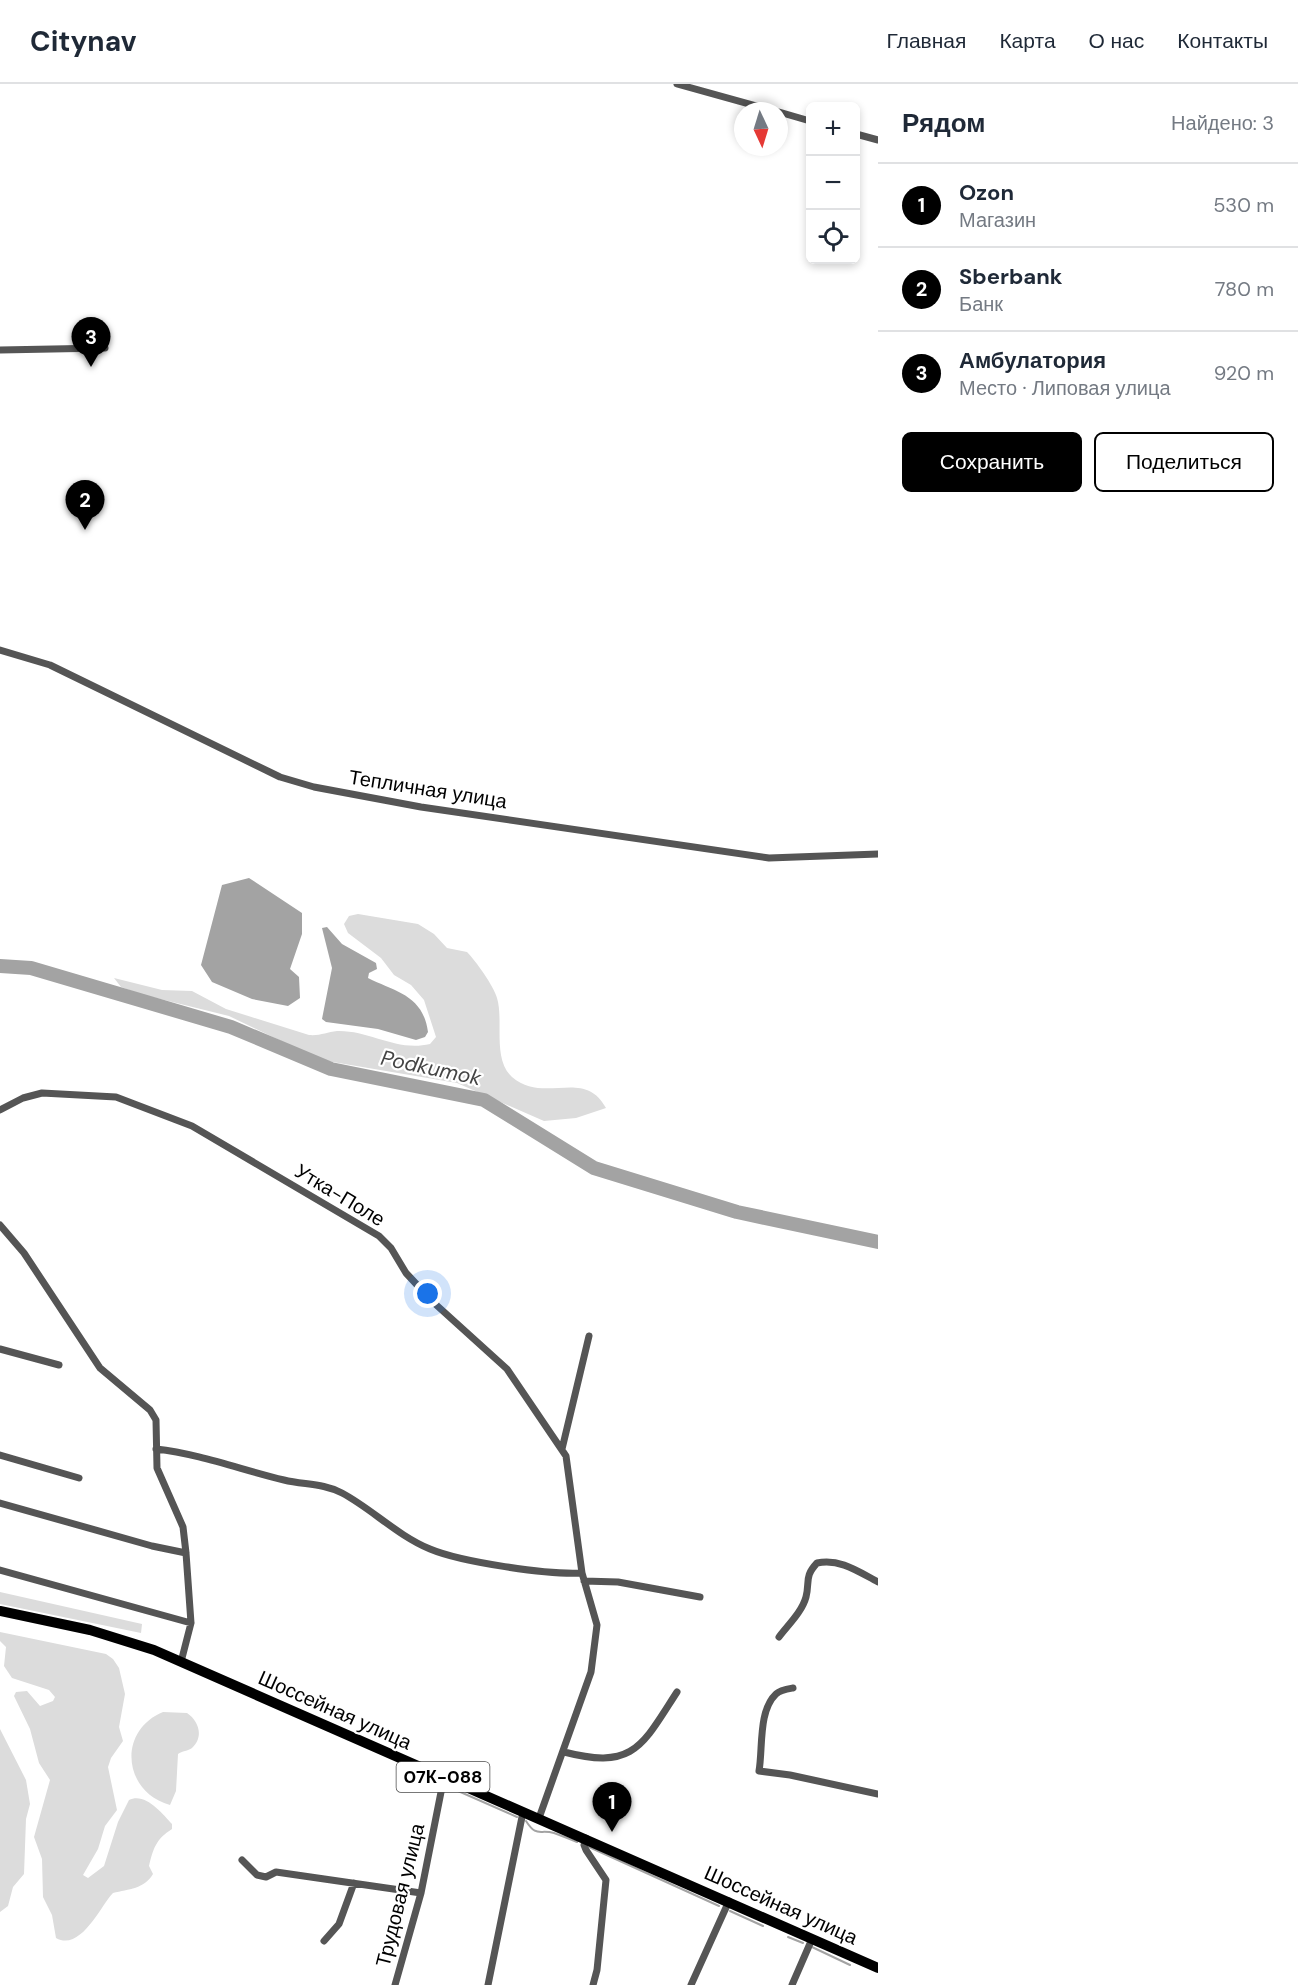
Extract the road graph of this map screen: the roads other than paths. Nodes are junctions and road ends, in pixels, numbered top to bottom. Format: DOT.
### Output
graph roads {
  1 [pos="677,84"];
  2 [pos="742,102"];
  3 [pos="788,115"];
  4 [pos="806,120"];
  5 [pos="860,135"];
  6 [pos="878,140"];
  7 [pos="105,348"];
  8 [pos="0,350"];
  9 [pos="0,650"];
  10 [pos="878,854"];
  11 [pos="0,1110"];
  12 [pos="0,1225"];
  13 [pos="589,1336"];
  14 [pos="0,1349"];
  15 [pos="59,1365"];
  16 [pos="156,1449"];
  17 [pos="562,1449"];
  18 [pos="0,1455"];
  19 [pos="79,1478"];
  20 [pos="0,1503"];
  21 [pos="186,1553"];
  22 [pos="0,1570"];
  23 [pos="583,1577"];
  24 [pos="878,1582"];
  25 [pos="700,1597"];
  26 [pos="0,1611"];
  27 [pos="191,1623"];
  28 [pos="779,1637"];
  29 [pos="181,1662"];
  30 [pos="793,1688"];
  31 [pos="677,1692"];
  32 [pos="564,1752"];
  33 [pos="444,1777"];
  34 [pos="878,1794"];
  35 [pos="523,1812"];
  36 [pos="538,1818"];
  37 [pos="586,1838"];
  38 [pos="242,1860"];
  39 [pos="354,1883"];
  40 [pos="421,1893"];
  41 [pos="729,1901"];
  42 [pos="812,1939"];
  43 [pos="324,1941"];
  44 [pos="878,1968"];
  45 [pos="395,1985"];
  46 [pos="488,1985"];
  47 [pos="593,1985"];
  48 [pos="691,1985"];
  49 [pos="792,1985"];
  1 -- 2 [label="street"];
  3 -- 4 [label="street"];
  5 -- 6 [label="street"];
  7 -- 8 [label="street"];
  9 -- 10 [label="street, Тепличная улица"];
  11 -- 17 [label="street, Утка-Поле"];
  12 -- 16 [label="street"];
  13 -- 17 [label="street"];
  14 -- 15 [label="street"];
  16 -- 21 [label="street"];
  16 -- 23 [label="street"];
  17 -- 23 [label="street, Утка-Поле"];
  18 -- 19 [label="street"];
  20 -- 21 [label="street"];
  21 -- 27 [label="street"];
  22 -- 27 [label="street"];
  23 -- 25 [label="street"];
  23 -- 32 [label="street, Утка-Поле"];
  24 -- 28 [label="street"];
  26 -- 29 [label="main road, Шоссейная улица / 07К-088"];
  27 -- 29 [label="street"];
  29 -- 33 [label="main road, Шоссейная улица / 07К-088"];
  30 -- 34 [label="street"];
  31 -- 32 [label="street"];
  32 -- 36 [label="street, Утка-Поле"];
  33 -- 35 [label="main road, Шоссейная улица / 07К-088"];
  33 -- 40 [label="street, Трудовая улица"];
  35 -- 36 [label="main road, Шоссейная улица / 07К-088"];
  35 -- 46 [label="street"];
  36 -- 37 [label="main road, Шоссейная улица / 07К-088"];
  37 -- 41 [label="main road, Шоссейная улица / 07К-088"];
  37 -- 47 [label="street"];
  38 -- 39 [label="street"];
  39 -- 40 [label="street"];
  39 -- 43 [label="street"];
  40 -- 45 [label="street, Трудовая улица"];
  41 -- 42 [label="main road, Шоссейная улица / 07К-088"];
  41 -- 48 [label="street"];
  42 -- 44 [label="main road, Шоссейная улица / 07К-088"];
  42 -- 49 [label="street"];
}
